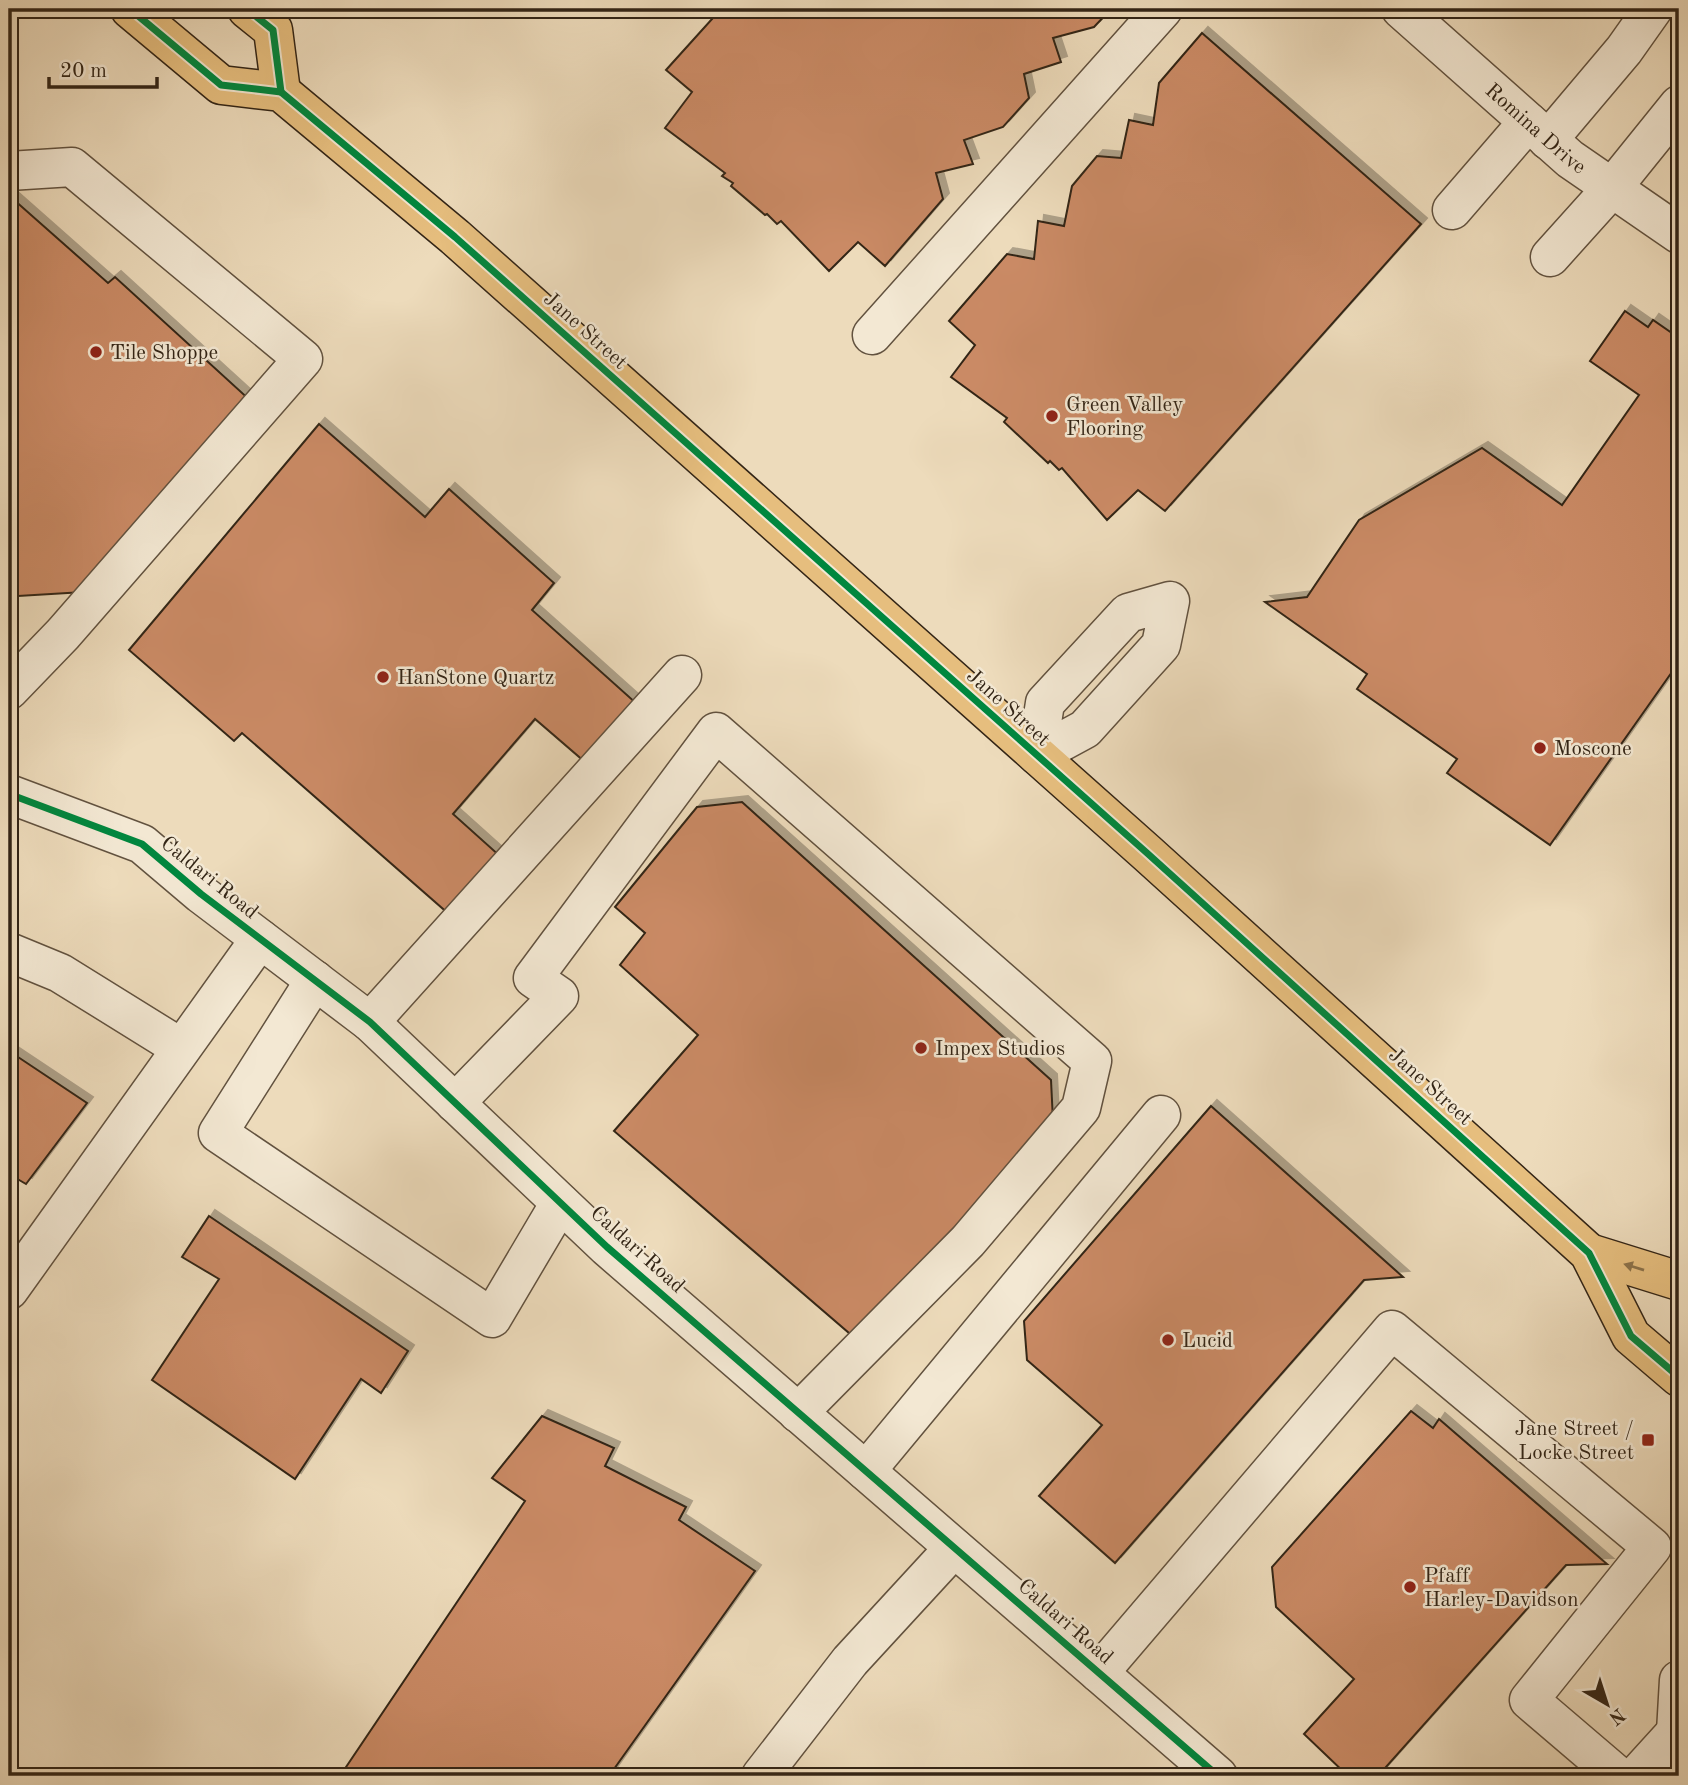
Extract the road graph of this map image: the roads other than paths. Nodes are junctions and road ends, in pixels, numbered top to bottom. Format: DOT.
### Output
graph roads {
  1 [pos="130,9"];
  2 [pos="247,9"];
  3 [pos="1163,9"];
  4 [pos="1401,9"];
  5 [pos="1653,9"];
  6 [pos="281,92"];
  7 [pos="1679,105"];
  8 [pos="1538,131"];
  9 [pos="9,171"];
  10 [pos="1612,188"];
  11 [pos="1452,210"];
  12 [pos="1679,234"];
  13 [pos="1550,257"];
  14 [pos="872,335"];
  15 [pos="682,675"];
  16 [pos="9,690"];
  17 [pos="9,794"];
  18 [pos="260,939"];
  19 [pos="9,952"];
  20 [pos="315,980"];
  21 [pos="370,1022"];
  22 [pos="181,1048"];
  23 [pos="455,1103"];
  24 [pos="1161,1115"];
  25 [pos="560,1203"];
  26 [pos="1589,1253"];
  27 [pos="1679,1281"];
  28 [pos="9,1290"];
  29 [pos="1679,1377"];
  30 [pos="798,1413"];
  31 [pos="866,1471"];
  32 [pos="954,1548"];
  33 [pos="1099,1673"];
  34 [pos="1679,1681"];
  35 [pos="1677,1731"];
  36 [pos="761,1776"];
  37 [pos="1217,1776"];
  38 [pos="1618,1776"];
  39 [pos="1636,1776"];
  1 -- 6 [label="main road"];
  2 -- 6 [label="main road"];
  3 -- 14 [label="street"];
  4 -- 8 [label="street, Romina Drive"];
  5 -- 8 [label="street"];
  6 -- 26 [label="main road, Jane Street"];
  7 -- 10 [label="street"];
  8 -- 10 [label="street, Romina Drive"];
  8 -- 11 [label="street"];
  9 -- 16 [label="street"];
  10 -- 12 [label="street, Romina Drive"];
  10 -- 13 [label="street"];
  15 -- 21 [label="street"];
  17 -- 18 [label="street, Caldari Road"];
  18 -- 20 [label="street, Caldari Road"];
  18 -- 22 [label="street"];
  19 -- 22 [label="street"];
  20 -- 21 [label="street, Caldari Road"];
  20 -- 25 [label="street"];
  21 -- 23 [label="street, Caldari Road"];
  22 -- 28 [label="street"];
  23 -- 25 [label="street, Caldari Road"];
  23 -- 30 [label="street"];
  24 -- 31 [label="street"];
  25 -- 30 [label="street, Caldari Road"];
  27 -- 26 [label="main road, Jane Street, one-way"];
  26 -- 29 [label="main road, Jane Street"];
  30 -- 31 [label="street, Caldari Road"];
  31 -- 32 [label="street, Caldari Road"];
  32 -- 33 [label="street, Caldari Road"];
  32 -- 36 [label="street"];
  33 -- 37 [label="street, Caldari Road"];
  33 -- 38 [label="street"];
  34 -- 35 [label="street"];
  35 -- 39 [label="street"];
}
